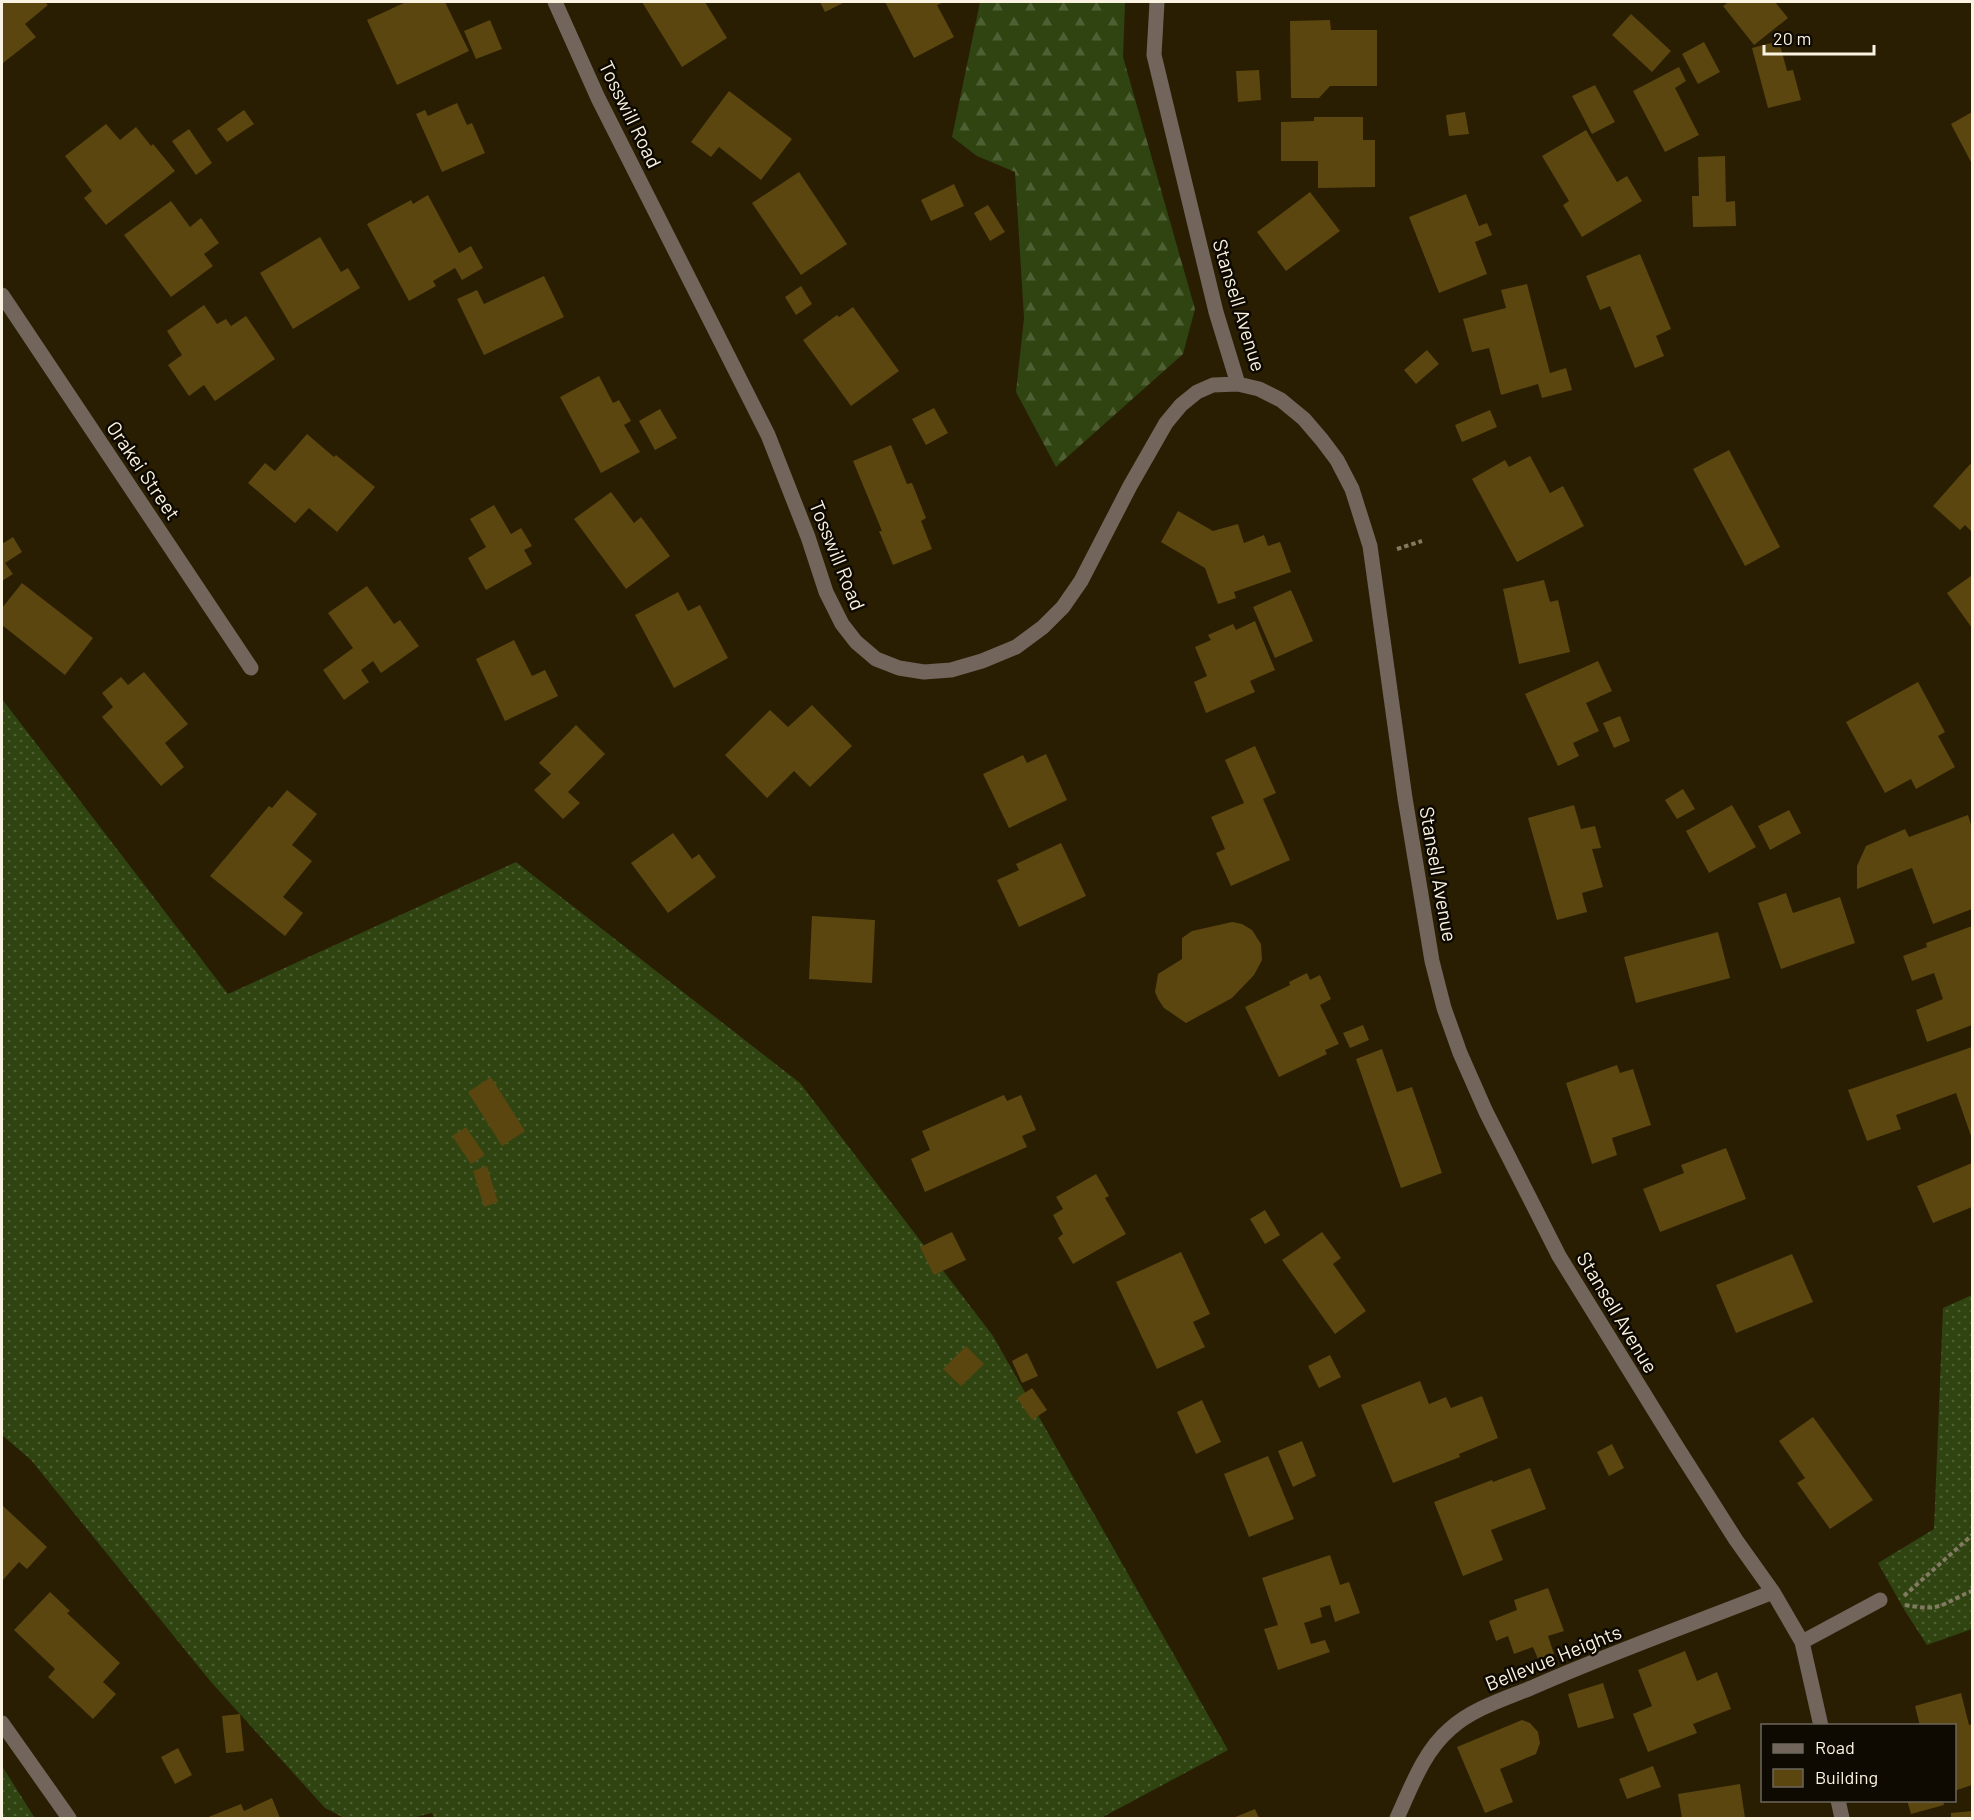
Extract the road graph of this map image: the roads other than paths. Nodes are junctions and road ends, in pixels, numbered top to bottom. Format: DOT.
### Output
graph roads {
  1 [pos="555,2"];
  2 [pos="1157,2"];
  3 [pos="2,295"];
  4 [pos="1238,384"];
  5 [pos="251,668"];
  6 [pos="1773,1592"];
  7 [pos="1880,1600"];
  8 [pos="1802,1642"];
  9 [pos="2,1723"];
  10 [pos="1821,1724"];
  11 [pos="1838,1802"];
  12 [pos="69,1818"];
  13 [pos="1397,1818"];
  14 [pos="1842,1818"];
  1 -- 4 [label="street, Tosswill Road"];
  2 -- 4 [label="street, Stansell Avenue"];
  3 -- 5 [label="street, Orakei Street"];
  4 -- 6 [label="street, Stansell Avenue"];
  6 -- 8 [label="street, Stansell Avenue"];
  6 -- 13 [label="street, Bellevue Heights"];
  7 -- 8 [label="street"];
  8 -- 10 [label="street, Stansell Avenue"];
  9 -- 12 [label="street"];
  11 -- 14 [label="street"];
}
